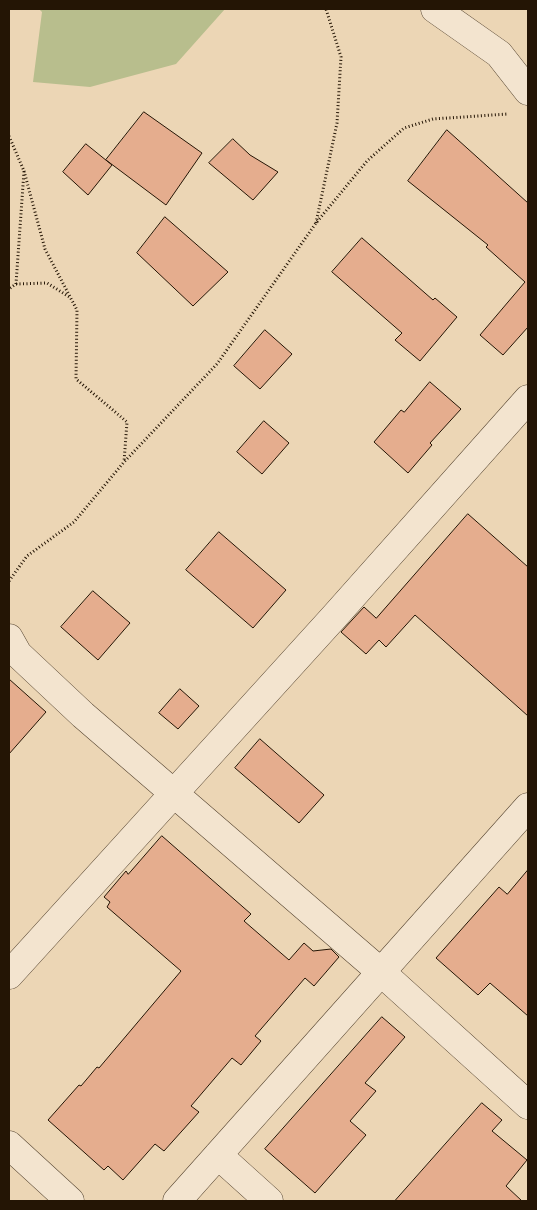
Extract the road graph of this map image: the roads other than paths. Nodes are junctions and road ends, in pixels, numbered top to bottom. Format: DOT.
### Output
graph roads {
  1 [pos="435,9"];
  2 [pos="528,91"];
  3 [pos="528,399"];
  4 [pos="9,638"];
  5 [pos="173,793"];
  6 [pos="528,807"];
  7 [pos="382,973"];
  8 [pos="9,975"];
  9 [pos="528,1105"];
  10 [pos="9,1146"];
  11 [pos="218,1155"];
  12 [pos="70,1201"];
  13 [pos="178,1201"];
  14 [pos="269,1201"];
  1 -- 2 [label="street"];
  3 -- 5 [label="street"];
  4 -- 5 [label="street"];
  5 -- 7 [label="street"];
  5 -- 8 [label="street"];
  6 -- 7 [label="street"];
  7 -- 9 [label="street"];
  7 -- 11 [label="street"];
  10 -- 12 [label="street"];
  11 -- 13 [label="street"];
  11 -- 14 [label="street"];
}
